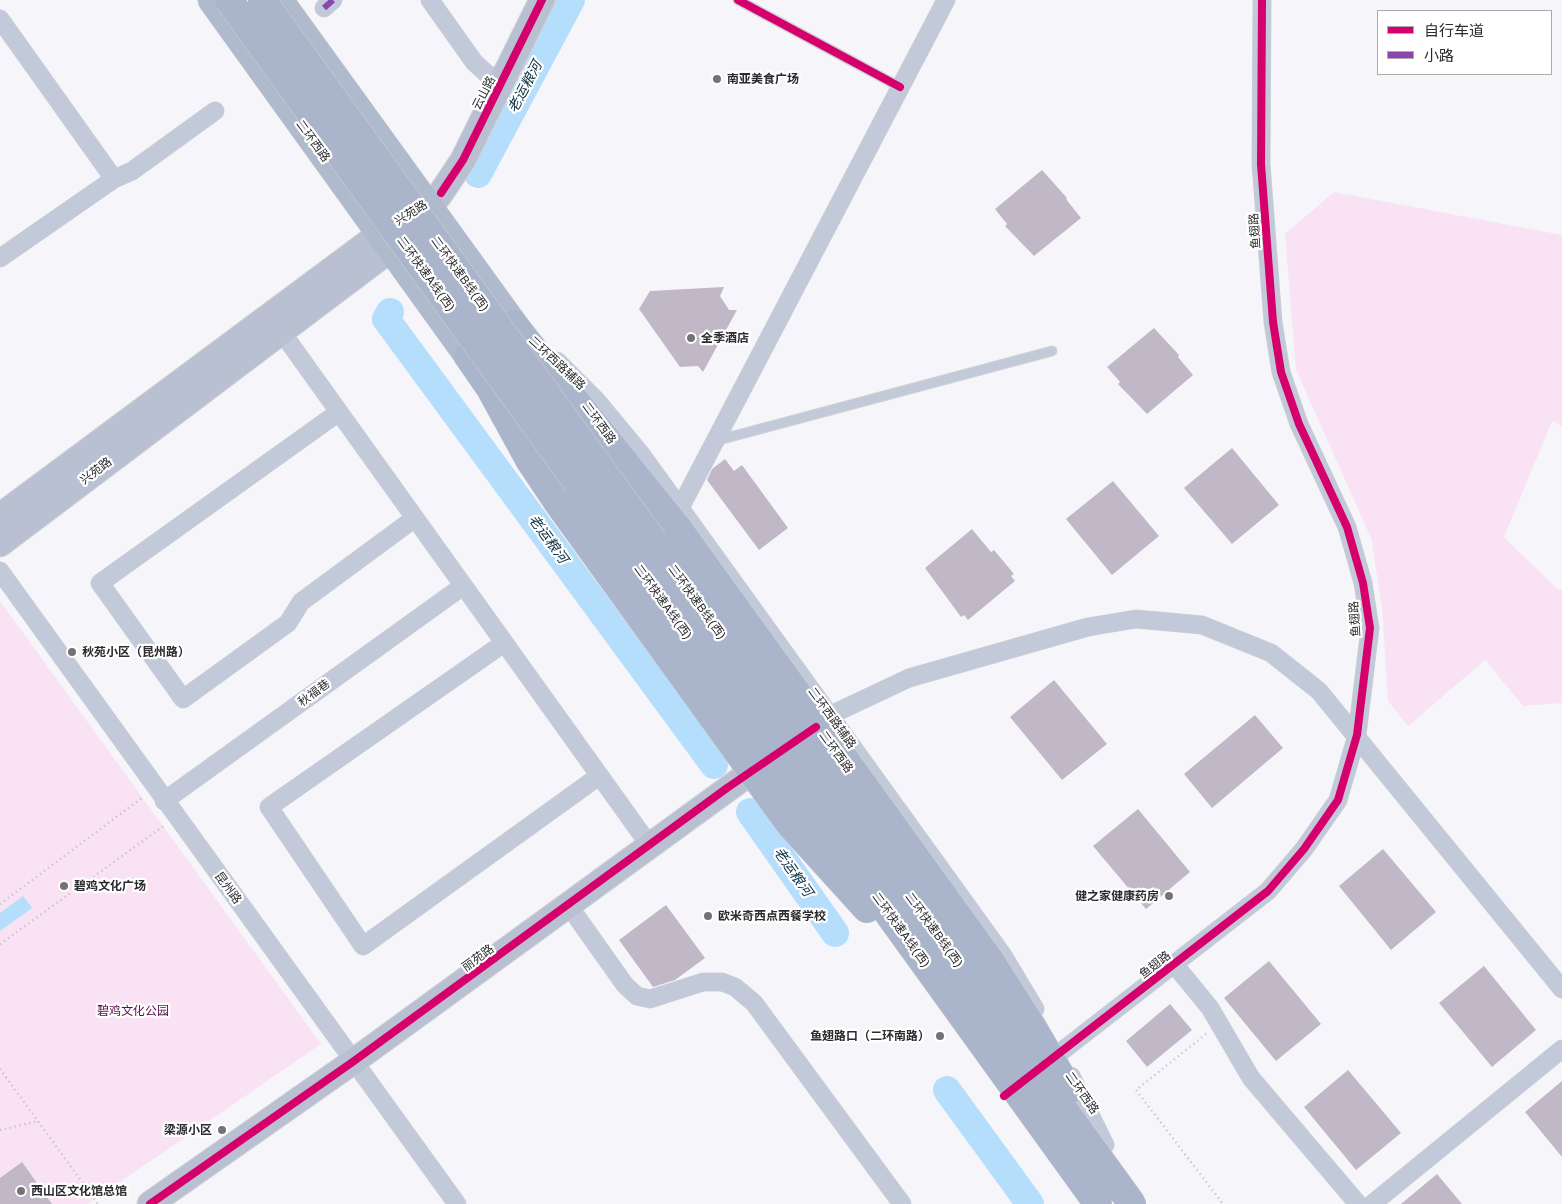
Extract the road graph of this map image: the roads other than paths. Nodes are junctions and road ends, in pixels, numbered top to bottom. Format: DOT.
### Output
graph roads {
  1 [pos="212,0"];
  2 [pos="228,0"];
  3 [pos="262,0"];
  4 [pos="280,0"];
  5 [pos="430,0"];
  6 [pos="542,0"];
  7 [pos="738,0"];
  8 [pos="946,0"];
  9 [pos="1262,0"];
  10 [pos="0,19"];
  11 [pos="503,81"];
  12 [pos="900,87"];
  13 [pos="215,111"];
  14 [pos="114,179"];
  15 [pos="432,202"];
  16 [pos="385,241"];
  17 [pos="0,258"];
  18 [pos="513,324"];
  19 [pos="281,331"];
  20 [pos="1052,351"];
  21 [pos="468,356"];
  22 [pos="339,412"];
  23 [pos="715,441"];
  24 [pos="0,516"];
  25 [pos="415,518"];
  26 [pos="680,519"];
  27 [pos="0,544"];
  28 [pos="0,571"];
  29 [pos="463,586"];
  30 [pos="504,643"];
  31 [pos="818,725"];
  32 [pos="1357,735"];
  33 [pos="763,763"];
  34 [pos="599,776"];
  35 [pos="160,794"];
  36 [pos="650,846"];
  37 [pos="569,906"];
  38 [pos="1174,964"];
  39 [pos="1562,989"];
  40 [pos="1562,1049"];
  41 [pos="1053,1058"];
  42 [pos="354,1061"];
  43 [pos="1004,1085"];
  44 [pos="1134,1200"];
  45 [pos="150,1204"];
  46 [pos="457,1204"];
  47 [pos="902,1204"];
  48 [pos="1084,1204"];
  49 [pos="1098,1204"];
  50 [pos="1358,1204"];
  51 [pos="1372,1204"];
  1 -- 16 [label="main road, 二环西路"];
  2 -- 43 [label="highway, 二环快速A线(西), bridge"];
  3 -- 44 [label="highway, 二环快速B线(西), bridge"];
  4 -- 15 [label="main road, 二环西路"];
  5 -- 11 [label="street"];
  6 -- 11 [label="street, 云山路"];
  7 -- 12 [label="lane"];
  8 -- 12 [label="street"];
  9 -- 32 [label="street, 鱼翅路"];
  10 -- 14 [label="street"];
  11 -- 15 [label="street, 云山路"];
  12 -- 23 [label="street"];
  13 -- 14 [label="street"];
  14 -- 17 [label="street"];
  15 -- 16 [label="street, 兴苑路"];
  15 -- 18 [label="main road, 二环西路"];
  16 -- 19 [label="street, 兴苑路"];
  16 -- 21 [label="main road, 二环西路"];
  16 -- 24 [label="street, 兴苑路"];
  18 -- 26 [label="highway"];
  18 -- 31 [label="main road, 二环西路"];
  19 -- 22 [label="street"];
  19 -- 27 [label="street, 兴苑路"];
  20 -- 23 [label="lane"];
  21 -- 33 [label="main road, 二环西路"];
  21 -- 43 [label="highway, bridge"];
  22 -- 25 [label="street"];
  22 -- 25 [label="street"];
  23 -- 26 [label="street"];
  25 -- 29 [label="street"];
  26 -- 31 [label="street, 二环西路辅路"];
  26 -- 44 [label="highway, bridge"];
  28 -- 35 [label="street, 昆州路"];
  29 -- 30 [label="street"];
  29 -- 35 [label="street, 秋福巷"];
  30 -- 34 [label="street"];
  30 -- 34 [label="street"];
  31 -- 32 [label="street"];
  31 -- 33 [label="street, 丽苑路"];
  31 -- 41 [label="main road, 二环西路"];
  32 -- 38 [label="street, 鱼翅路"];
  32 -- 39 [label="street"];
  33 -- 36 [label="street, 丽苑路"];
  33 -- 43 [label="main road, 二环西路"];
  34 -- 36 [label="street"];
  35 -- 42 [label="street, 昆州路"];
  36 -- 37 [label="street, 丽苑路"];
  37 -- 42 [label="street, 丽苑路"];
  37 -- 47 [label="street"];
  38 -- 41 [label="street, 鱼翅路"];
  38 -- 50 [label="street"];
  40 -- 51 [label="street"];
  41 -- 43 [label="street, 鱼翅路"];
  41 -- 44 [label="main road, 二环西路"];
  42 -- 45 [label="street, 丽苑路"];
  42 -- 46 [label="street, 昆州路"];
  43 -- 48 [label="main road, 二环西路"];
  43 -- 49 [label="highway, 二环快速A线(西), bridge"];
}
